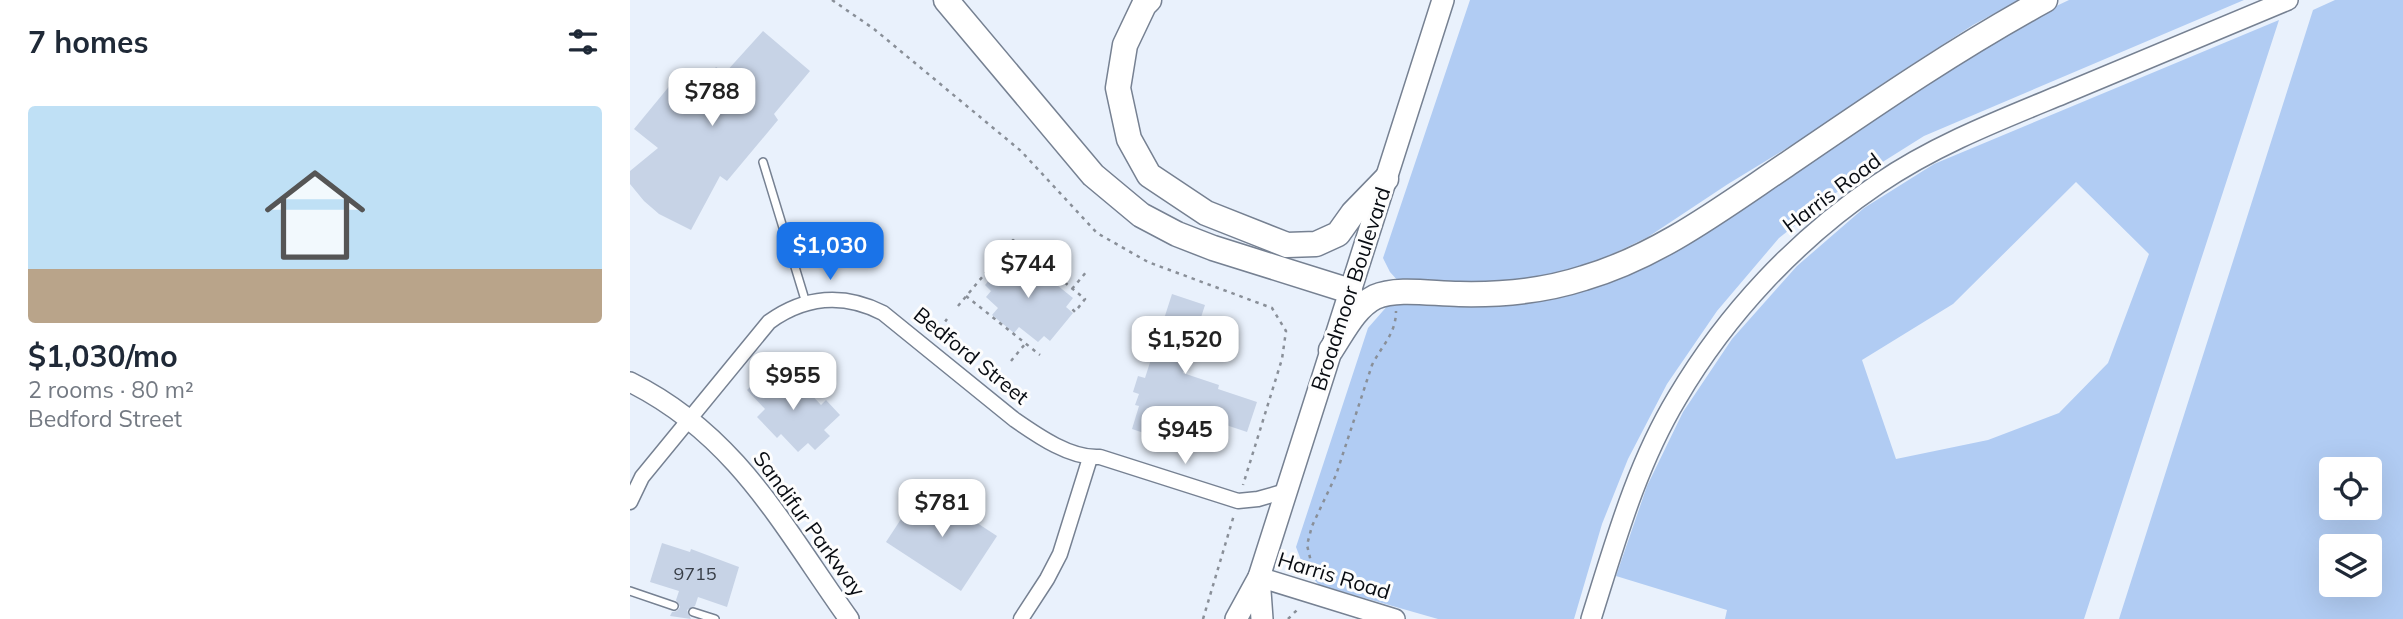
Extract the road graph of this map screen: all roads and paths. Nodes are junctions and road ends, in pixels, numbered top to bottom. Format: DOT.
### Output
graph roads {
  1 [pos="832,0"];
  2 [pos="946,0"];
  3 [pos="1149,0"];
  4 [pos="1443,0"];
  5 [pos="2045,0"];
  6 [pos="2288,0"];
  7 [pos="763,162"];
  8 [pos="1386,179"];
  9 [pos="1087,271"];
  10 [pos="1072,289"];
  11 [pos="1350,291"];
  12 [pos="966,296"];
  13 [pos="806,303"];
  14 [pos="1395,304"];
  15 [pos="958,306"];
  16 [pos="1069,306"];
  17 [pos="947,319"];
  18 [pos="935,335"];
  19 [pos="1025,344"];
  20 [pos="1331,350"];
  21 [pos="1040,355"];
  22 [pos="1011,361"];
  23 [pos="630,382"];
  24 [pos="688,419"];
  25 [pos="1090,458"];
  26 [pos="1286,491"];
  27 [pos="1238,500"];
  28 [pos="630,502"];
  29 [pos="1259,577"];
  30 [pos="630,591"];
  31 [pos="1306,593"];
  32 [pos="674,606"];
  33 [pos="693,612"];
  34 [pos="715,619"];
  35 [pos="849,619"];
  36 [pos="1021,619"];
  37 [pos="1203,619"];
  38 [pos="1236,619"];
  39 [pos="1262,619"];
  40 [pos="1288,619"];
  41 [pos="1395,619"];
  42 [pos="1591,619"];
  1 -- 27 [label="path"];
  2 -- 11 [label="highway"];
  3 -- 8 [label="highway"];
  4 -- 8 [label="main road, Broadmoor Boulevard"];
  5 -- 20 [label="highway"];
  6 -- 42 [label="street, Harris Road"];
  7 -- 13 [label="lane"];
  8 -- 11 [label="main road, Broadmoor Boulevard"];
  9 -- 10 [label="path"];
  10 -- 12 [label="path"];
  10 -- 16 [label="path"];
  11 -- 20 [label="main road, Broadmoor Boulevard"];
  12 -- 15 [label="path"];
  12 -- 19 [label="path"];
  13 -- 24 [label="street, Bedford Street"];
  13 -- 25 [label="street, Bedford Street"];
  14 -- 31 [label="path"];
  17 -- 18 [label="path"];
  19 -- 21 [label="path"];
  19 -- 22 [label="path"];
  20 -- 26 [label="main road, Broadmoor Boulevard"];
  23 -- 24 [label="street, Sandifur Parkway"];
  24 -- 28 [label="street, Bedford Street"];
  24 -- 35 [label="street, Sandifur Parkway"];
  25 -- 27 [label="street, Bedford Street"];
  25 -- 36 [label="street"];
  26 -- 27 [label="street, Bedford Street"];
  26 -- 29 [label="main road, Broadmoor Boulevard"];
  27 -- 37 [label="path"];
  29 -- 31 [label="street, Harris Road"];
  29 -- 38 [label="main road, Broadmoor Boulevard"];
  29 -- 39 [label="main road, Broadmoor Boulevard"];
  30 -- 32 [label="lane"];
  31 -- 40 [label="path"];
  31 -- 41 [label="street, Harris Road"];
  33 -- 34 [label="lane"];
}
